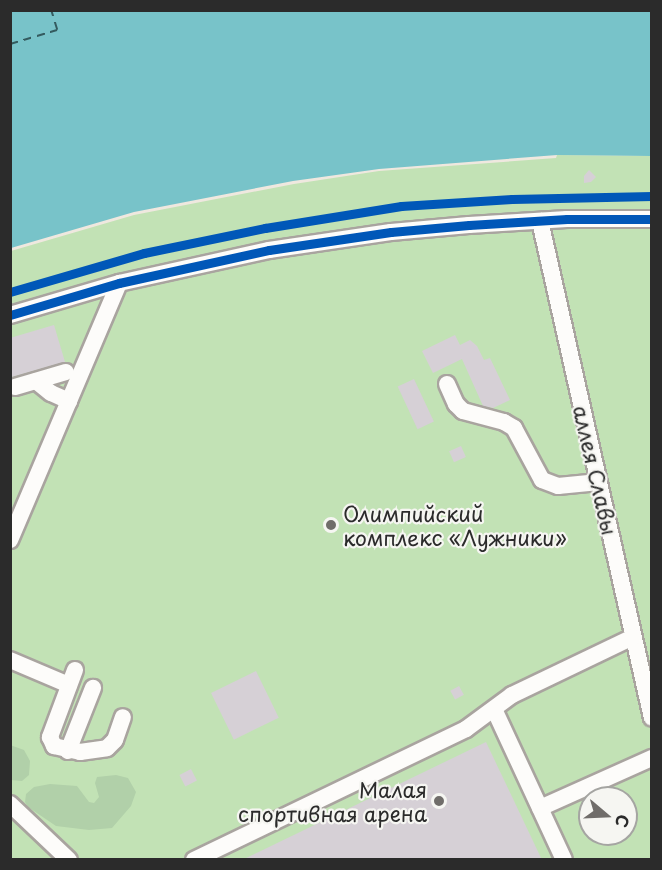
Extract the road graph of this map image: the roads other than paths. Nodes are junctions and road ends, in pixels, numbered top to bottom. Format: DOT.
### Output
graph roads {
  1 [pos="540,220"];
  2 [pos="650,225"];
  3 [pos="119,283"];
  4 [pos="10,315"];
  5 [pos="66,372"];
  6 [pos="36,381"];
  7 [pos="447,384"];
  8 [pos="15,387"];
  9 [pos="69,401"];
  10 [pos="598,482"];
  11 [pos="10,540"];
  12 [pos="633,637"];
  13 [pos="10,660"];
  14 [pos="93,687"];
  15 [pos="494,710"];
  16 [pos="123,717"];
  17 [pos="651,718"];
  18 [pos="68,751"];
  19 [pos="651,758"];
  20 [pos="10,804"];
  21 [pos="540,807"];
  22 [pos="69,860"];
  23 [pos="194,860"];
  24 [pos="564,860"];
  1 -- 2 [label="street"];
  1 -- 3 [label="street"];
  1 -- 10 [label="street, аллея Славы"];
  3 -- 4 [label="street"];
  3 -- 9 [label="street"];
  5 -- 6 [label="street"];
  6 -- 8 [label="street"];
  6 -- 9 [label="street"];
  7 -- 10 [label="street"];
  9 -- 11 [label="street"];
  10 -- 12 [label="street, аллея Славы"];
  12 -- 15 [label="street"];
  12 -- 17 [label="street, аллея Славы"];
  13 -- 18 [label="street"];
  14 -- 18 [label="street"];
  15 -- 21 [label="street"];
  15 -- 23 [label="street"];
  16 -- 18 [label="street"];
  19 -- 21 [label="street"];
  20 -- 22 [label="street"];
  21 -- 24 [label="street"];
}
